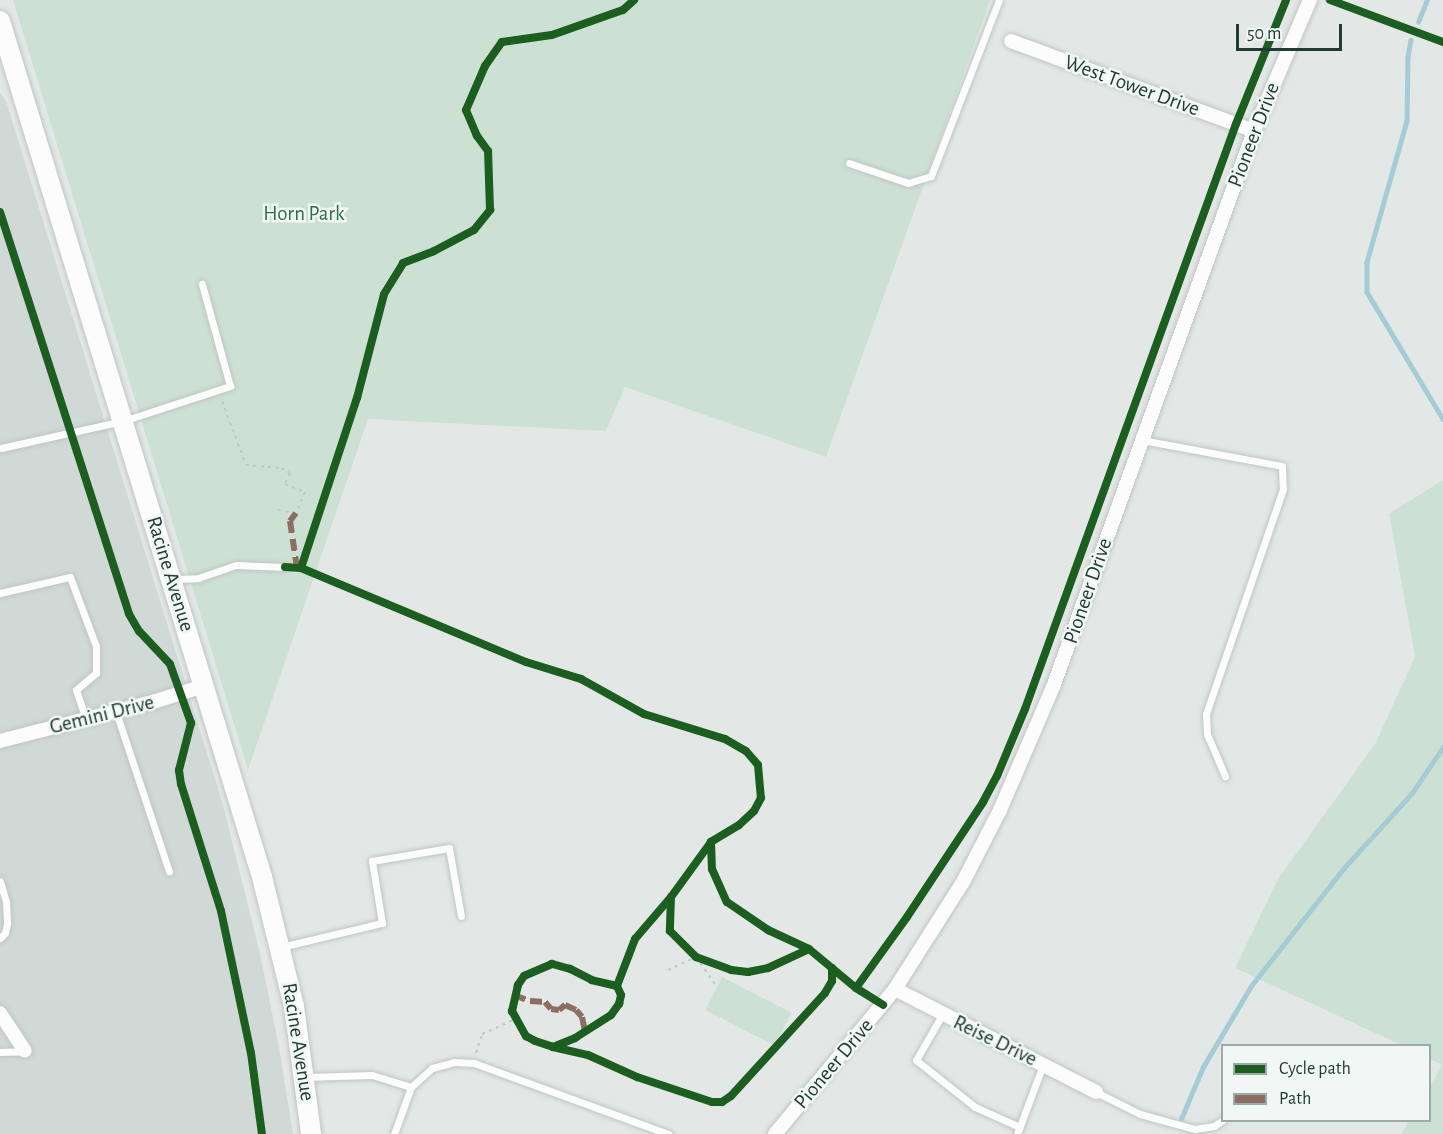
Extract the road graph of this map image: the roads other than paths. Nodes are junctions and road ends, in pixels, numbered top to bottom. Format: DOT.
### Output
graph roads {
  1 [pos="999,0"];
  2 [pos="1310,0"];
  3 [pos="0,21"];
  4 [pos="1011,41"];
  5 [pos="5,59"];
  6 [pos="1254,131"];
  7 [pos="849,163"];
  8 [pos="202,284"];
  9 [pos="123,421"];
  10 [pos="1142,440"];
  11 [pos="1,448"];
  12 [pos="285,567"];
  13 [pos="172,579"];
  14 [pos="0,593"];
  15 [pos="204,686"];
  16 [pos="116,712"];
  17 [pos="86,719"];
  18 [pos="0,741"];
  19 [pos="1225,776"];
  20 [pos="169,871"];
  21 [pos="0,880"];
  22 [pos="461,916"];
  23 [pos="0,938"];
  24 [pos="280,947"];
  25 [pos="895,989"];
  26 [pos="0,1013"];
  27 [pos="942,1015"];
  28 [pos="25,1051"];
  29 [pos="0,1052"];
  30 [pos="1043,1065"];
  31 [pos="305,1077"];
  32 [pos="411,1087"];
  33 [pos="1096,1092"];
  34 [pos="1221,1121"];
  35 [pos="1019,1130"];
  36 [pos="311,1134"];
  37 [pos="394,1134"];
  38 [pos="668,1134"];
  39 [pos="775,1134"];
  1 -- 7 [label="lane"];
  2 -- 6 [label="street, Pioneer Drive"];
  3 -- 5 [label="main road, Racine Avenue"];
  4 -- 6 [label="street, West Tower Drive"];
  5 -- 9 [label="main road, Racine Avenue"];
  6 -- 10 [label="street, Pioneer Drive"];
  8 -- 9 [label="lane"];
  9 -- 11 [label="lane"];
  9 -- 13 [label="main road, Racine Avenue"];
  10 -- 19 [label="lane"];
  10 -- 25 [label="street, Pioneer Drive"];
  12 -- 13 [label="lane"];
  13 -- 15 [label="main road, Racine Avenue"];
  14 -- 17 [label="lane"];
  15 -- 16 [label="street, Gemini Drive"];
  15 -- 24 [label="main road, Racine Avenue"];
  16 -- 17 [label="street, Gemini Drive"];
  16 -- 20 [label="lane"];
  17 -- 18 [label="street, Gemini Drive"];
  21 -- 23 [label="lane"];
  22 -- 24 [label="lane"];
  24 -- 31 [label="main road, Racine Avenue"];
  25 -- 27 [label="street, Reise Drive"];
  25 -- 39 [label="street, Pioneer Drive"];
  26 -- 28 [label="street"];
  27 -- 30 [label="street, Reise Drive"];
  27 -- 35 [label="lane"];
  28 -- 29 [label="lane"];
  30 -- 33 [label="street, Reise Drive"];
  30 -- 35 [label="lane"];
  31 -- 32 [label="lane"];
  31 -- 36 [label="main road, Racine Avenue"];
  32 -- 37 [label="lane"];
  32 -- 38 [label="lane"];
  33 -- 34 [label="lane"];
}
